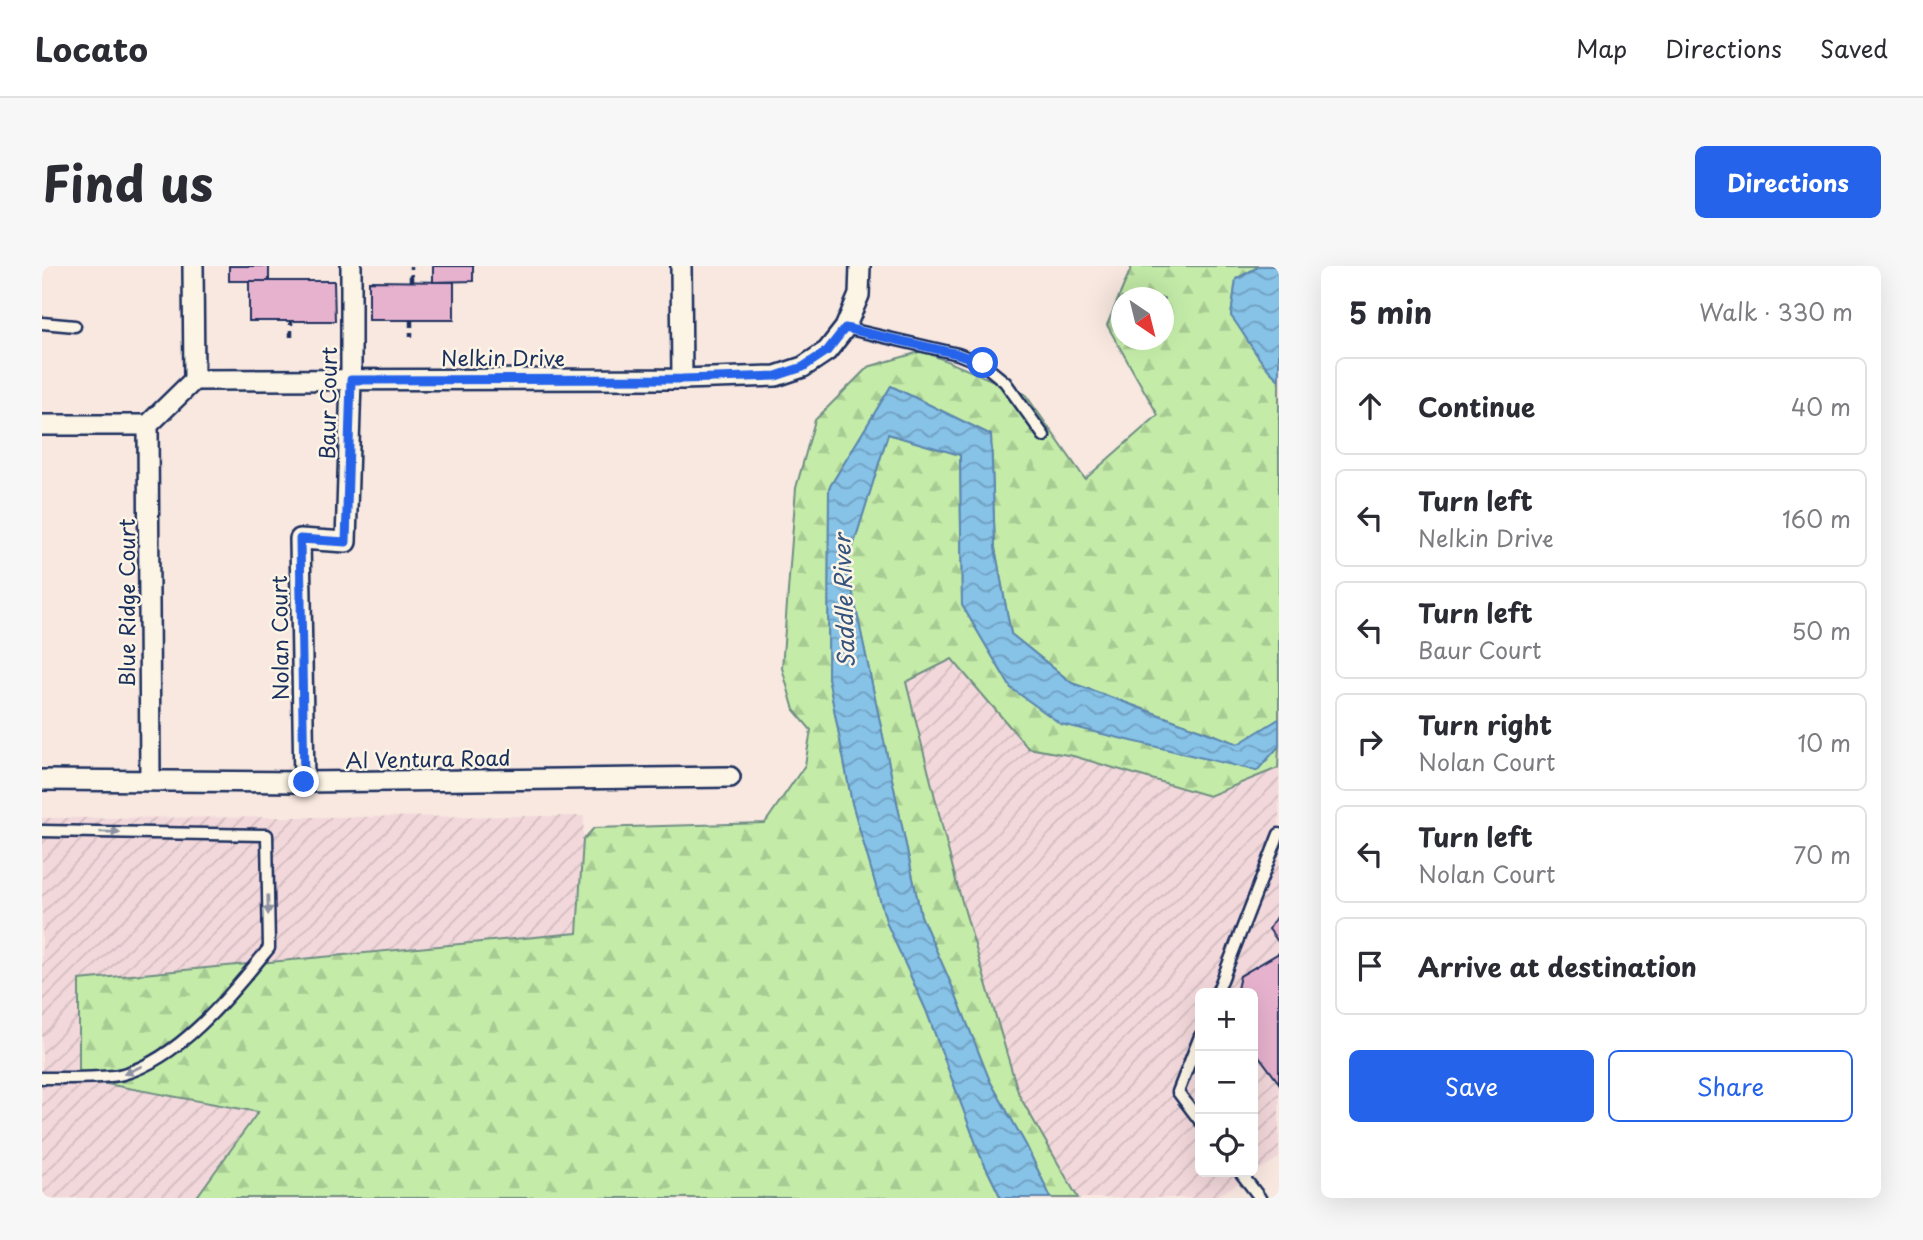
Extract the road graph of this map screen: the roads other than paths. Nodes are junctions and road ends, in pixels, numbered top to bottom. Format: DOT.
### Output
graph roads {
  1 [pos="193,266"];
  2 [pos="351,266"];
  3 [pos="681,266"];
  4 [pos="860,266"];
  5 [pos="42,323"];
  6 [pos="75,326"];
  7 [pos="845,328"];
  8 [pos="682,379"];
  9 [pos="194,380"];
  10 [pos="351,380"];
  11 [pos="42,425"];
  12 [pos="148,425"];
  13 [pos="1044,436"];
  14 [pos="346,542"];
  15 [pos="730,777"];
  16 [pos="42,780"];
  17 [pos="150,781"];
  18 [pos="304,782"];
  19 [pos="42,831"];
  20 [pos="1279,834"];
  21 [pos="1219,988"];
  22 [pos="1195,1049"];
  23 [pos="44,1078"];
  24 [pos="1195,1114"];
  25 [pos="1244,1177"];
  26 [pos="1260,1198"];
  1 -- 9 [label="street"];
  2 -- 10 [label="street, Baur Court"];
  3 -- 8 [label="street"];
  4 -- 7 [label="street, Nelkin Drive"];
  5 -- 6 [label="lane"];
  7 -- 8 [label="street, Nelkin Drive"];
  7 -- 13 [label="lane"];
  8 -- 10 [label="street, Nelkin Drive"];
  9 -- 10 [label="street, Nelkin Drive"];
  9 -- 12 [label="street"];
  10 -- 14 [label="street, Baur Court"];
  11 -- 12 [label="street"];
  12 -- 17 [label="street, Blue Ridge Court"];
  14 -- 18 [label="street, Nolan Court"];
  15 -- 18 [label="street, Al Ventura Road"];
  16 -- 17 [label="street, Al Ventura Road"];
  17 -- 18 [label="street, Al Ventura Road"];
  19 -- 23 [label="lane, one-way"];
  20 -- 21 [label="lane"];
  22 -- 24 [label="lane"];
  25 -- 26 [label="lane"];
}
